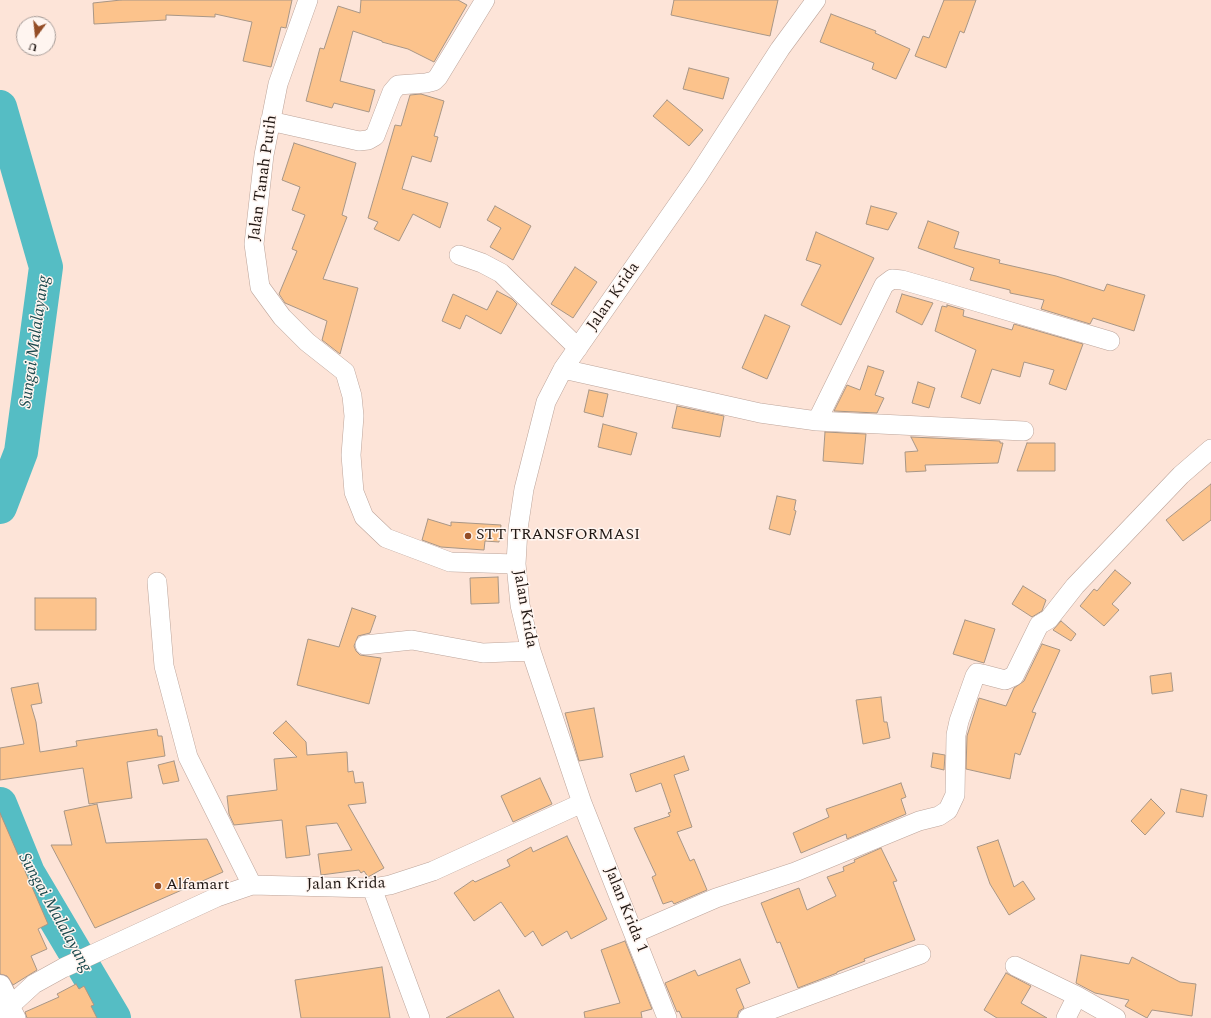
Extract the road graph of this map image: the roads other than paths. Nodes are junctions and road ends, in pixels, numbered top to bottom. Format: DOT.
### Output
graph roads {
  1 [pos="308,0"];
  2 [pos="485,0"];
  3 [pos="816,0"];
  4 [pos="270,121"];
  5 [pos="459,255"];
  6 [pos="1110,341"];
  7 [pos="578,348"];
  8 [pos="563,369"];
  9 [pos="817,421"];
  10 [pos="1024,431"];
  11 [pos="1211,449"];
  12 [pos="516,564"];
  13 [pos="156,582"];
  14 [pos="365,645"];
  15 [pos="531,651"];
  16 [pos="582,803"];
  17 [pos="252,885"];
  18 [pos="372,888"];
  19 [pos="634,933"];
  20 [pos="921,954"];
  21 [pos="1016,966"];
  22 [pos="0,986"];
  23 [pos="1077,996"];
  24 [pos="9,1014"];
  25 [pos="420,1018"];
  26 [pos="667,1018"];
  27 [pos="748,1018"];
  28 [pos="1066,1018"];
  29 [pos="1116,1018"];
  1 -- 4 [label="street, Jalan Tanah Putih"];
  2 -- 4 [label="street"];
  3 -- 7 [label="street, Jalan Krida"];
  4 -- 12 [label="street, Jalan Tanah Putih"];
  5 -- 7 [label="street"];
  6 -- 9 [label="street"];
  7 -- 8 [label="street, Jalan Krida"];
  8 -- 9 [label="street"];
  8 -- 12 [label="street, Jalan Krida"];
  9 -- 10 [label="street"];
  11 -- 19 [label="street"];
  12 -- 15 [label="street, Jalan Krida"];
  13 -- 17 [label="street"];
  14 -- 15 [label="street"];
  15 -- 16 [label="street, Jalan Krida"];
  16 -- 18 [label="street, Jalan Krida"];
  16 -- 19 [label="street, Jalan Krida 1"];
  17 -- 18 [label="street, Jalan Krida"];
  17 -- 24 [label="street, Jalan Krida"];
  18 -- 25 [label="street"];
  19 -- 26 [label="street, Jalan Krida 1"];
  20 -- 27 [label="street"];
  21 -- 23 [label="street"];
  22 -- 24 [label="main road"];
  23 -- 28 [label="street"];
  23 -- 29 [label="street"];
}
